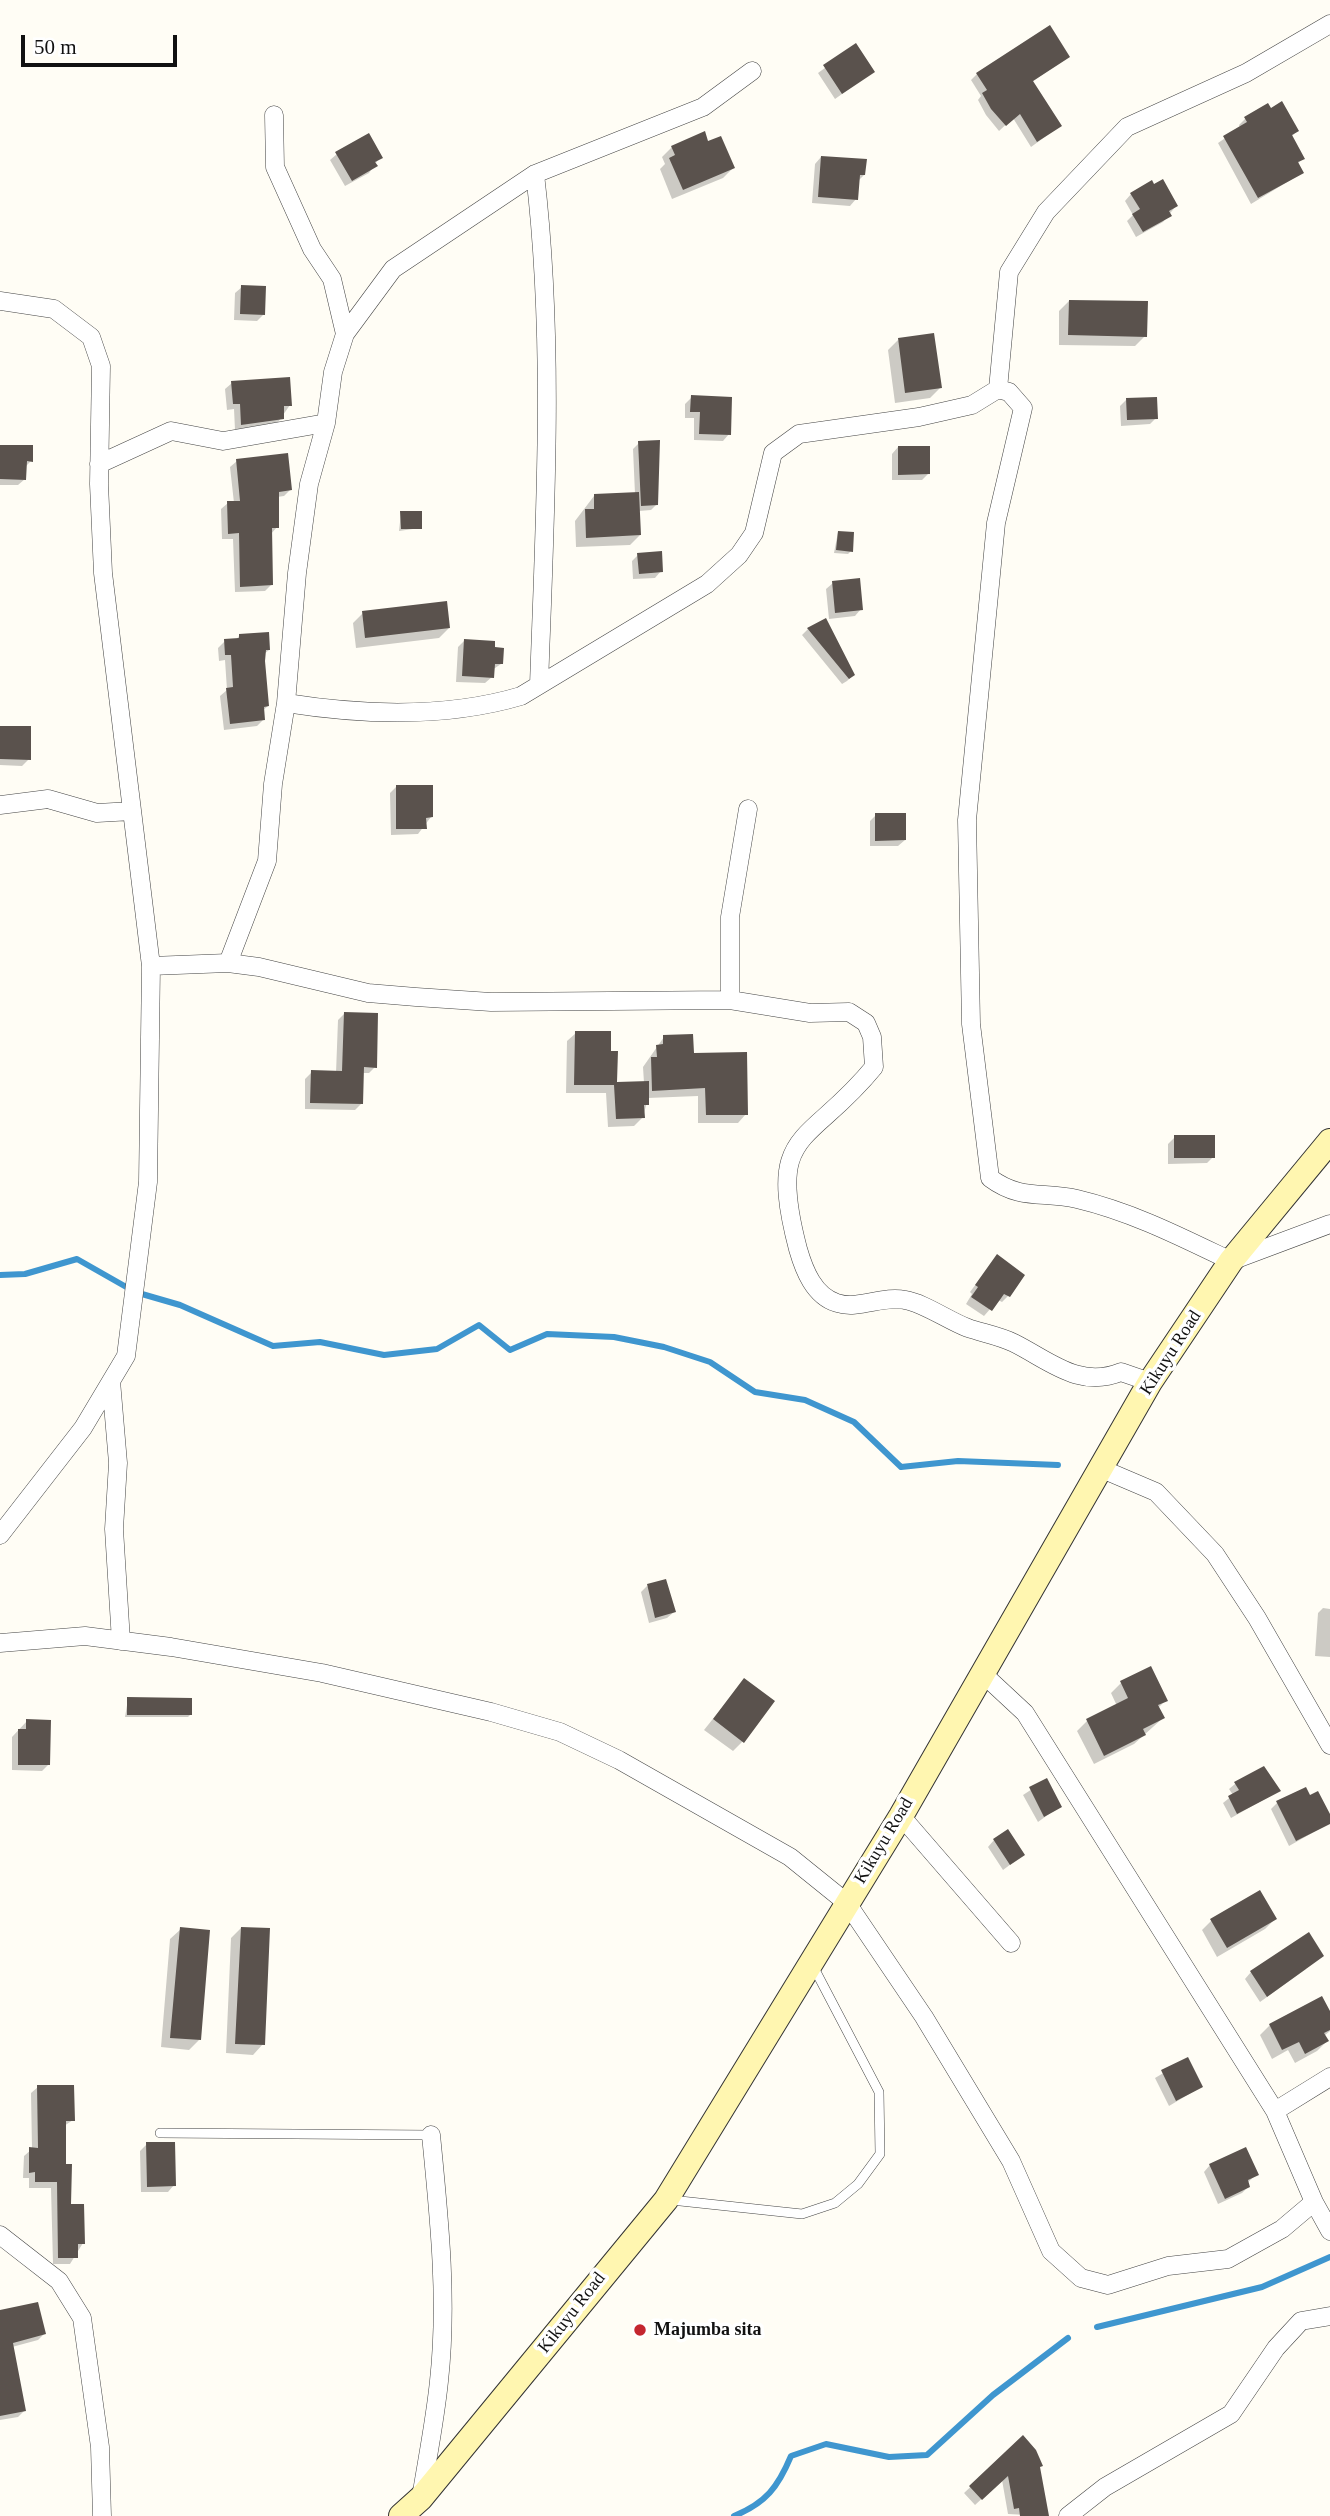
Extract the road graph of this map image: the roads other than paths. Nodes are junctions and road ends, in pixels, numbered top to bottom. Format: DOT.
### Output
graph roads {
  1 [pos="1330,23"];
  2 [pos="752,71"];
  3 [pos="274,115"];
  4 [pos="536,174"];
  5 [pos="0,301"];
  6 [pos="345,334"];
  7 [pos="998,389"];
  8 [pos="327,423"];
  9 [pos="99,464"];
  10 [pos="539,685"];
  11 [pos="286,703"];
  12 [pos="0,804"];
  13 [pos="748,809"];
  14 [pos="132,811"];
  15 [pos="228,963"];
  16 [pos="151,966"];
  17 [pos="730,1000"];
  18 [pos="1330,1141"];
  19 [pos="1330,1224"];
  20 [pos="1231,1261"];
  21 [pos="111,1381"];
  22 [pos="1150,1382"];
  23 [pos="1102,1469"];
  24 [pos="0,1535"];
  25 [pos="121,1641"];
  26 [pos="0,1643"];
  27 [pos="982,1673"];
  28 [pos="1330,1745"];
  29 [pos="901,1816"];
  30 [pos="847,1903"];
  31 [pos="1011,1943"];
  32 [pos="812,1964"];
  33 [pos="1330,2077"];
  34 [pos="1275,2111"];
  35 [pos="160,2133"];
  36 [pos="431,2135"];
  37 [pos="666,2200"];
  38 [pos="1314,2202"];
  39 [pos="1330,2231"];
  40 [pos="0,2235"];
  41 [pos="1330,2316"];
  42 [pos="421,2498"];
  43 [pos="102,2516"];
  44 [pos="401,2516"];
  45 [pos="1068,2516"];
  1 -- 7 [label="street"];
  2 -- 4 [label="street"];
  3 -- 6 [label="street"];
  4 -- 6 [label="street"];
  4 -- 10 [label="street"];
  5 -- 9 [label="street"];
  6 -- 8 [label="street"];
  7 -- 10 [label="street"];
  7 -- 20 [label="street"];
  8 -- 9 [label="street"];
  8 -- 11 [label="street"];
  9 -- 14 [label="street"];
  10 -- 11 [label="street"];
  11 -- 15 [label="street"];
  12 -- 14 [label="street"];
  13 -- 17 [label="street"];
  14 -- 16 [label="street"];
  15 -- 16 [label="street"];
  15 -- 17 [label="street"];
  16 -- 21 [label="street"];
  17 -- 22 [label="street"];
  18 -- 20 [label="main road, Kikuyu Road"];
  19 -- 20 [label="street"];
  20 -- 22 [label="main road, Kikuyu Road"];
  21 -- 24 [label="street"];
  21 -- 25 [label="street"];
  22 -- 23 [label="main road, Kikuyu Road"];
  23 -- 27 [label="main road, Kikuyu Road"];
  23 -- 28 [label="street"];
  25 -- 26 [label="street"];
  25 -- 30 [label="street"];
  27 -- 29 [label="main road, Kikuyu Road"];
  27 -- 34 [label="street"];
  29 -- 30 [label="main road, Kikuyu Road"];
  29 -- 31 [label="street"];
  30 -- 32 [label="main road, Kikuyu Road"];
  30 -- 38 [label="street"];
  32 -- 37 [label="main road, Kikuyu Road"];
  32 -- 37 [label="lane"];
  33 -- 34 [label="street"];
  34 -- 38 [label="street"];
  35 -- 36 [label="lane"];
  36 -- 42 [label="street"];
  37 -- 42 [label="main road, Kikuyu Road"];
  38 -- 39 [label="street"];
  40 -- 43 [label="street"];
  41 -- 45 [label="street"];
  42 -- 44 [label="main road, Kikuyu Road"];
}
